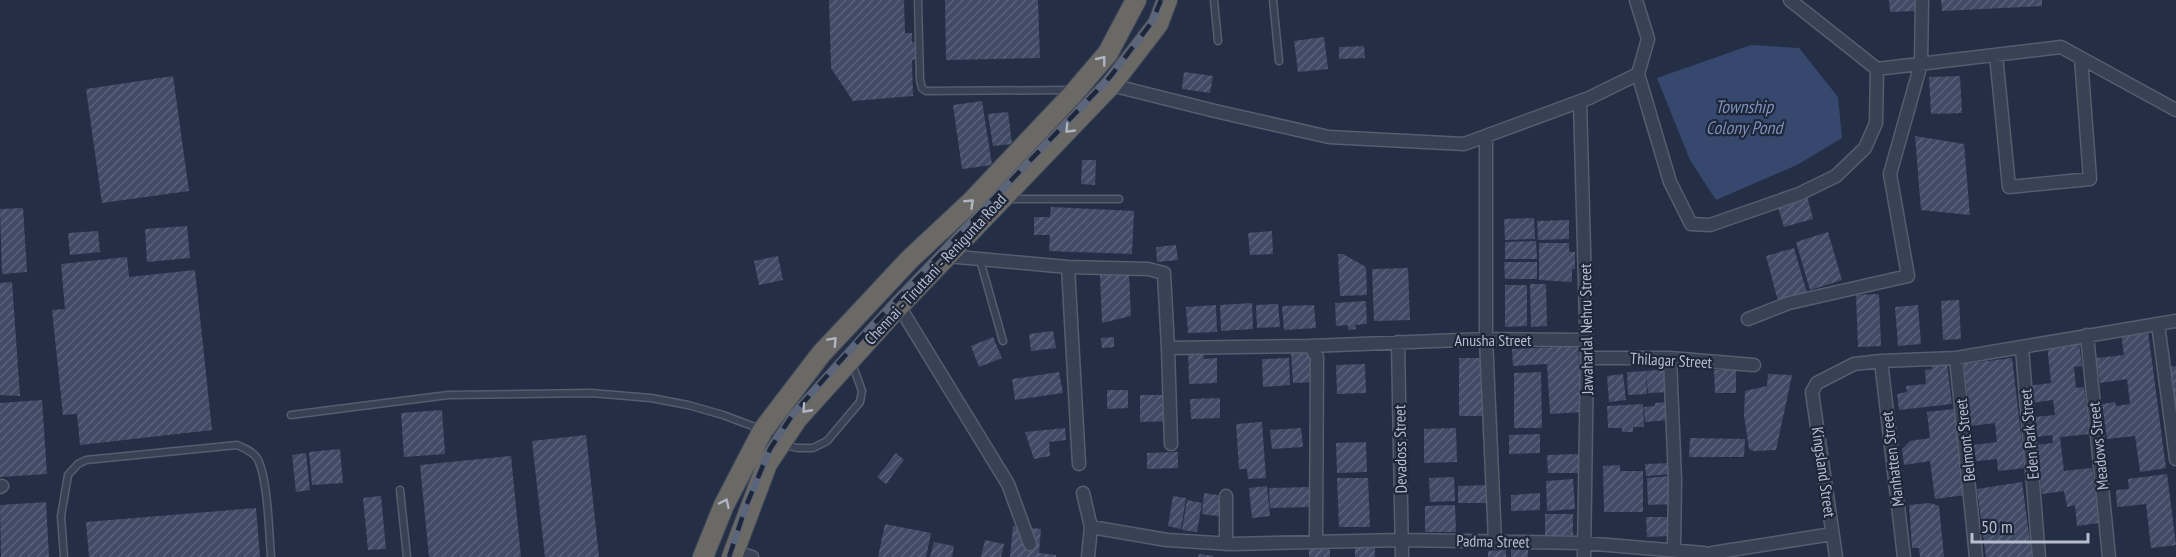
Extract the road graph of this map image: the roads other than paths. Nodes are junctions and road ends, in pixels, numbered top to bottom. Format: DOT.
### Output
graph roads {
  1 [pos="918,0"];
  2 [pos="1136,0"];
  3 [pos="1167,0"];
  4 [pos="1214,0"];
  5 [pos="1273,0"];
  6 [pos="1636,0"];
  7 [pos="1790,0"];
  8 [pos="1922,0"];
  9 [pos="1218,41"];
  10 [pos="1996,55"];
  11 [pos="2081,58"];
  12 [pos="1278,61"];
  13 [pos="1921,64"];
  14 [pos="1877,69"];
  15 [pos="1638,74"];
  16 [pos="1111,85"];
  17 [pos="1077,90"];
  18 [pos="1580,102"];
  19 [pos="2176,110"];
  20 [pos="1486,136"];
  21 [pos="1002,199"];
  22 [pos="1119,200"];
  23 [pos="947,256"];
  24 [pos="980,260"];
  25 [pos="1068,267"];
  26 [pos="899,306"];
  27 [pos="1748,319"];
  28 [pos="2176,321"];
  29 [pos="2158,324"];
  30 [pos="2087,335"];
  31 [pos="1486,339"];
  32 [pos="1587,340"];
  33 [pos="1003,341"];
  34 [pos="1398,342"];
  35 [pos="1310,346"];
  36 [pos="1168,348"];
  37 [pos="2022,348"];
  38 [pos="1587,358"];
  39 [pos="1670,358"];
  40 [pos="1956,358"];
  41 [pos="850,360"];
  42 [pos="1881,361"];
  43 [pos="1754,365"];
  44 [pos="291,415"];
  45 [pos="763,430"];
  46 [pos="781,444"];
  47 [pos="1171,444"];
  48 [pos="2176,459"];
  49 [pos="1079,464"];
  50 [pos="400,490"];
  51 [pos="1083,493"];
  52 [pos="1226,496"];
  53 [pos="1091,527"];
  54 [pos="1833,534"];
  55 [pos="1401,540"];
  56 [pos="1495,541"];
  57 [pos="1317,542"];
  58 [pos="1584,543"];
  59 [pos="1030,544"];
  60 [pos="1226,544"];
  61 [pos="1674,549"];
  62 [pos="739,555"];
  63 [pos="64,557"];
  64 [pos="271,557"];
  65 [pos="407,557"];
  66 [pos="703,557"];
  67 [pos="1088,557"];
  68 [pos="1402,557"];
  69 [pos="1584,557"];
  70 [pos="1836,557"];
  71 [pos="1904,557"];
  72 [pos="1976,557"];
  73 [pos="2039,557"];
  74 [pos="2109,557"];
  1 -- 17 [label="lane"];
  17 -- 2 [label="highway, Chennai - Tiruttani - Renigunta Road, one-way"];
  3 -- 16 [label="highway, Chennai - Tiruttani - Renigunta Road"];
  4 -- 9 [label="lane"];
  5 -- 12 [label="lane"];
  6 -- 15 [label="street"];
  7 -- 14 [label="street"];
  8 -- 13 [label="street"];
  10 -- 11 [label="street"];
  10 -- 11 [label="street"];
  10 -- 13 [label="street"];
  11 -- 19 [label="street"];
  13 -- 14 [label="street"];
  13 -- 27 [label="street"];
  14 -- 15 [label="street"];
  15 -- 18 [label="street"];
  16 -- 20 [label="street"];
  16 -- 21 [label="highway, Chennai - Tiruttani - Renigunta Road, one-way"];
  45 -- 17 [label="highway, Chennai - Tiruttani - Renigunta Road, one-way"];
  18 -- 20 [label="street"];
  18 -- 32 [label="street, Jawaharlal Nehru Street"];
  20 -- 31 [label="street"];
  21 -- 22 [label="lane"];
  21 -- 23 [label="highway, Chennai - Tiruttani - Renigunta Road"];
  23 -- 24 [label="street"];
  23 -- 26 [label="highway, Chennai - Tiruttani - Renigunta Road"];
  24 -- 25 [label="street"];
  24 -- 33 [label="lane"];
  25 -- 36 [label="street"];
  25 -- 49 [label="street"];
  26 -- 41 [label="highway, Chennai - Tiruttani - Renigunta Road"];
  26 -- 59 [label="street"];
  28 -- 29 [label="street"];
  29 -- 30 [label="street"];
  29 -- 48 [label="street"];
  30 -- 37 [label="street"];
  30 -- 74 [label="street, Meadows Street"];
  31 -- 32 [label="street, Anusha Street"];
  31 -- 34 [label="street, Anusha Street"];
  31 -- 56 [label="street"];
  32 -- 38 [label="street, Jawaharlal Nehru Street"];
  34 -- 35 [label="street, Anusha Street"];
  34 -- 55 [label="street, Devadoss Street"];
  35 -- 36 [label="street, Anusha Street"];
  35 -- 57 [label="street"];
  36 -- 47 [label="street"];
  37 -- 40 [label="street"];
  37 -- 73 [label="street, Eden Park Street"];
  38 -- 39 [label="street, Thilagar Street"];
  38 -- 58 [label="street, Jawaharlal Nehru Street"];
  39 -- 43 [label="street, Thilagar Street"];
  39 -- 61 [label="street"];
  40 -- 42 [label="street"];
  40 -- 72 [label="street, Belmont Street"];
  41 -- 46 [label="highway, Chennai - Tiruttani - Renigunta Road, one-way"];
  41 -- 46 [label="lane"];
  42 -- 54 [label="street, Kingsland Street"];
  42 -- 71 [label="street, Manhatten Street"];
  44 -- 45 [label="lane"];
  45 -- 46 [label="lane"];
  66 -- 45 [label="highway, Chennai - Tiruttani - Renigunta Road, one-way"];
  46 -- 62 [label="highway, Chennai - Tiruttani - Renigunta Road"];
  50 -- 65 [label="lane"];
  51 -- 53 [label="street"];
  52 -- 60 [label="street"];
  53 -- 60 [label="street, Padma Street"];
  53 -- 67 [label="street"];
  54 -- 61 [label="street, Padma Street"];
  54 -- 70 [label="street, Kingsland Street"];
  55 -- 56 [label="street, Padma Street"];
  55 -- 57 [label="street, Padma Street"];
  55 -- 68 [label="street, Devadoss Street"];
  56 -- 58 [label="street, Padma Street"];
  57 -- 60 [label="street, Padma Street"];
  58 -- 61 [label="street, Padma Street"];
  58 -- 69 [label="street, Jawaharlal Nehru Street"];
  63 -- 64 [label="lane"];
}
